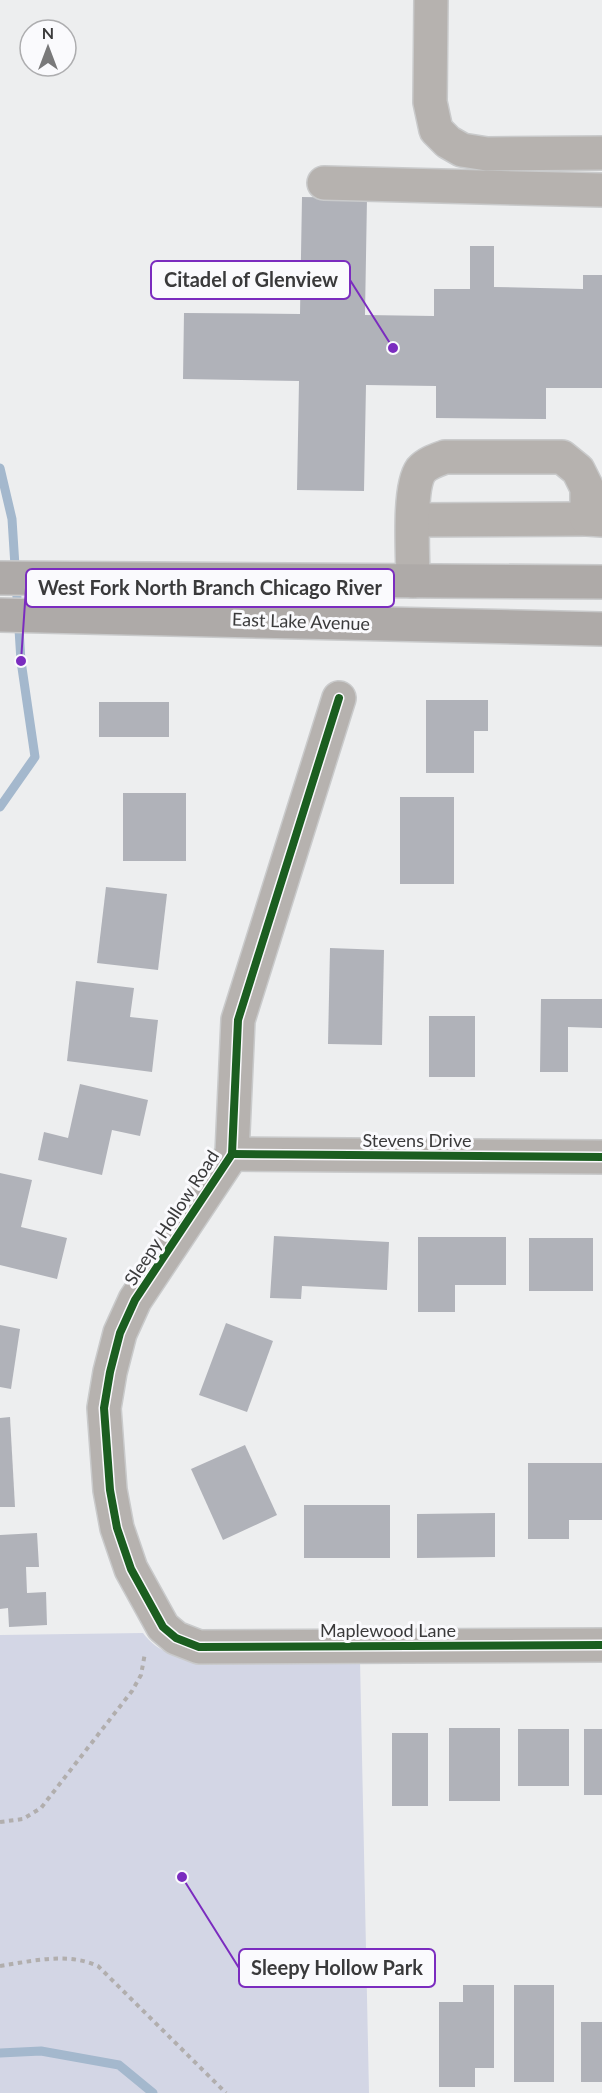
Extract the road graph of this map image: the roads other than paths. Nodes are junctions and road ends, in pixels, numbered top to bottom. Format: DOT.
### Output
graph roads {
  1 [pos="431,0"];
  2 [pos="602,153"];
  3 [pos="324,183"];
  4 [pos="602,190"];
  5 [pos="595,519"];
  6 [pos="414,520"];
  7 [pos="0,578"];
  8 [pos="413,581"];
  9 [pos="602,582"];
  10 [pos="0,615"];
  11 [pos="602,629"];
  12 [pos="339,698"];
  13 [pos="232,1154"];
  14 [pos="602,1157"];
  15 [pos="176,1638"];
  16 [pos="602,1645"];
  1 -- 2 [label="street"];
  3 -- 4 [label="street"];
  5 -- 6 [label="street"];
  5 -- 6 [label="street"];
  6 -- 8 [label="street"];
  7 -- 8 [label="main road"];
  8 -- 9 [label="main road"];
  10 -- 11 [label="main road, East Lake Avenue"];
  12 -- 13 [label="street, Sleepy Hollow Road"];
  13 -- 14 [label="street, Stevens Drive"];
  13 -- 15 [label="street, Sleepy Hollow Road"];
  15 -- 16 [label="street, Maplewood Lane"];
}
